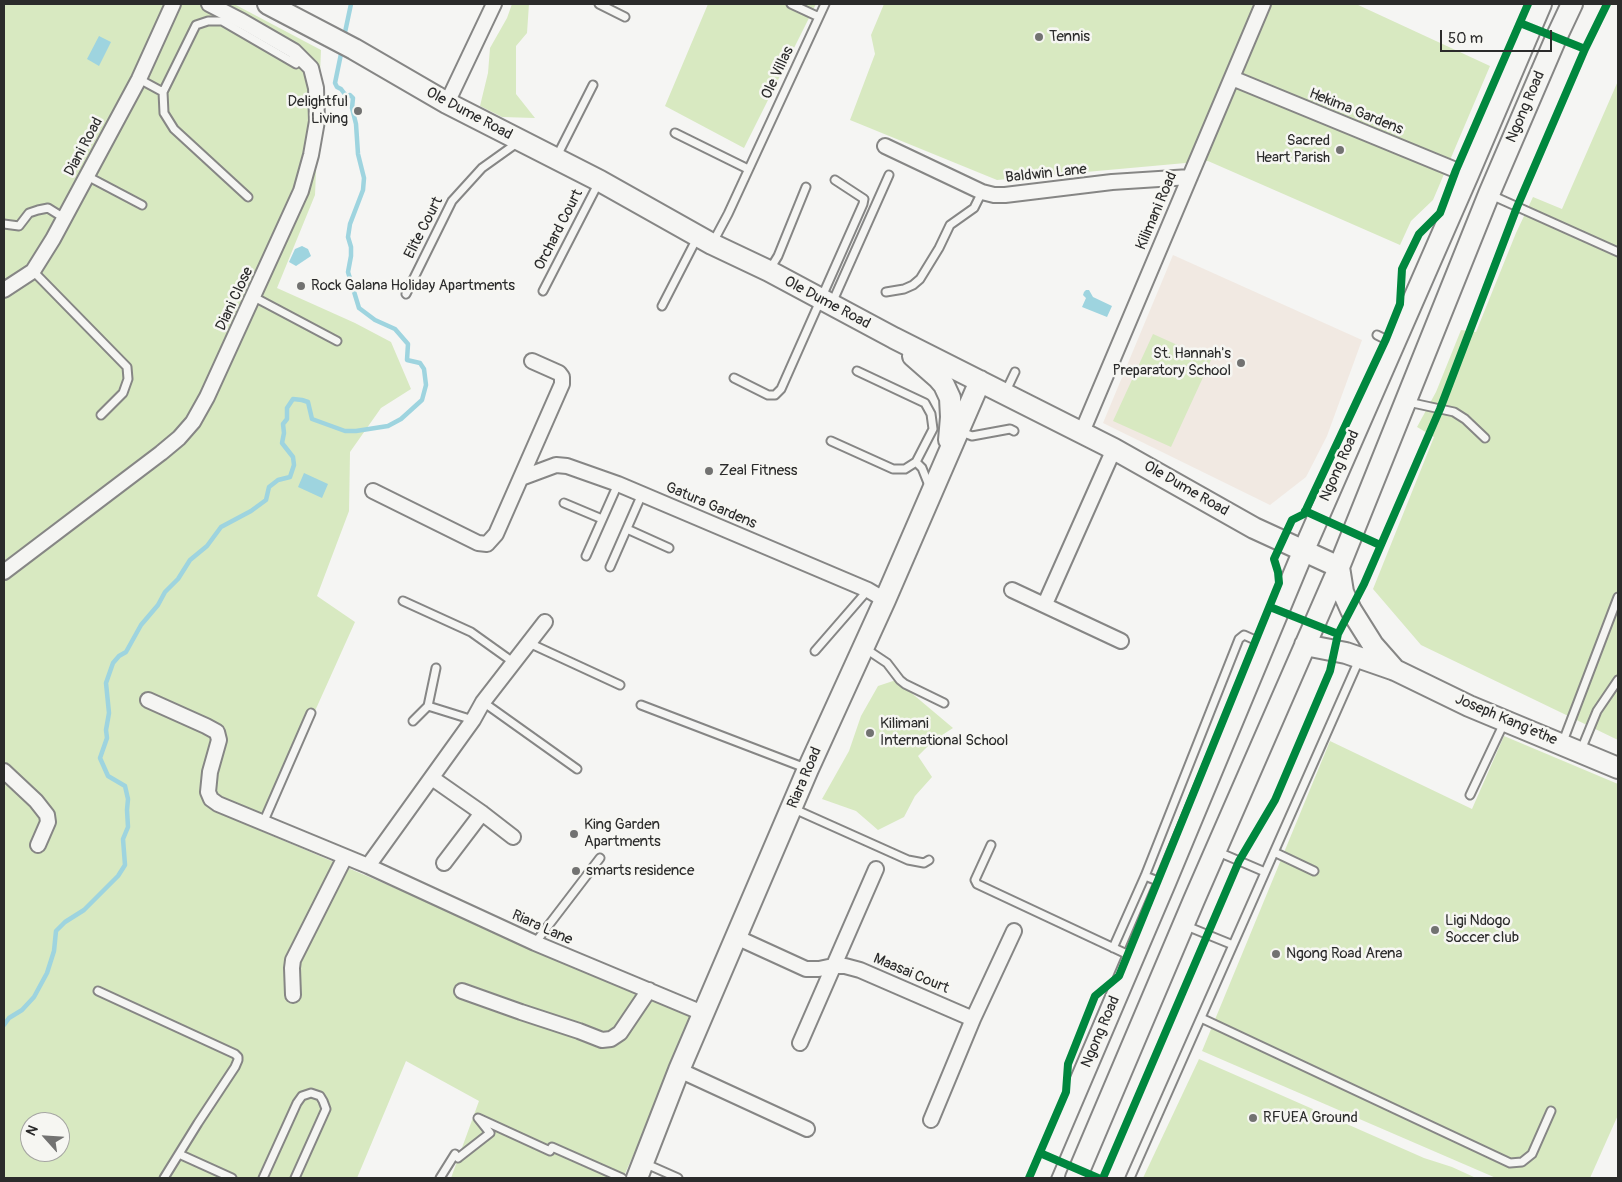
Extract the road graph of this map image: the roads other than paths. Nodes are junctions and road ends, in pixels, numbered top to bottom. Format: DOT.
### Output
graph roads {
  1 [pos="173,4"];
  2 [pos="209,4"];
  3 [pos="268,4"];
  4 [pos="494,4"];
  5 [pos="599,4"];
  6 [pos="791,4"];
  7 [pos="825,4"];
  8 [pos="1263,4"];
  9 [pos="1541,4"];
  10 [pos="1572,4"];
  11 [pos="625,17"];
  12 [pos="819,17"];
  13 [pos="296,64"];
  14 [pos="1232,78"];
  15 [pos="139,79"];
  16 [pos="593,85"];
  17 [pos="163,92"];
  18 [pos="447,103"];
  19 [pos="675,134"];
  20 [pos="520,141"];
  21 [pos="885,146"];
  22 [pos="556,159"];
  23 [pos="748,169"];
  24 [pos="888,175"];
  25 [pos="1468,175"];
  26 [pos="87,176"];
  27 [pos="1190,177"];
  28 [pos="835,180"];
  29 [pos="600,182"];
  30 [pos="806,186"];
  31 [pos="982,192"];
  32 [pos="1489,194"];
  33 [pos="248,197"];
  34 [pos="142,205"];
  35 [pos="64,218"];
  36 [pos="4,224"];
  37 [pos="706,240"];
  38 [pos="1618,252"];
  39 [pos="33,271"];
  40 [pos="769,271"];
  41 [pos="4,290"];
  42 [pos="543,291"];
  43 [pos="886,292"];
  44 [pos="406,294"];
  45 [pos="254,297"];
  46 [pos="826,302"];
  47 [pos="662,306"];
  48 [pos="894,338"];
  49 [pos="337,341"];
  50 [pos="532,361"];
  51 [pos="857,371"];
  52 [pos="1015,372"];
  53 [pos="734,378"];
  54 [pos="980,381"];
  55 [pos="1005,393"];
  56 [pos="1406,401"];
  57 [pos="101,415"];
  58 [pos="959,431"];
  59 [pos="1014,432"];
  60 [pos="1082,432"];
  61 [pos="1484,438"];
  62 [pos="831,441"];
  63 [pos="1114,449"];
  64 [pos="947,457"];
  65 [pos="916,462"];
  66 [pos="521,478"];
  67 [pos="618,484"];
  68 [pos="372,491"];
  69 [pos="931,492"];
  70 [pos="642,494"];
  71 [pos="564,503"];
  72 [pos="602,520"];
  73 [pos="626,529"];
  74 [pos="668,548"];
  75 [pos="1303,552"];
  76 [pos="586,556"];
  77 [pos="610,567"];
  78 [pos="1339,567"];
  79 [pos="4,572"];
  80 [pos="1012,590"];
  81 [pos="876,595"];
  82 [pos="1618,597"];
  83 [pos="404,601"];
  84 [pos="1046,604"];
  85 [pos="545,622"];
  86 [pos="1121,641"];
  87 [pos="529,643"];
  88 [pos="1264,644"];
  89 [pos="1306,645"];
  90 [pos="863,647"];
  91 [pos="815,651"];
  92 [pos="1360,658"];
  93 [pos="513,662"];
  94 [pos="436,668"];
  95 [pos="1395,670"];
  96 [pos="1618,680"];
  97 [pos="620,685"];
  98 [pos="148,700"];
  99 [pos="483,702"];
  100 [pos="944,703"];
  101 [pos="641,705"];
  102 [pos="428,706"];
  103 [pos="311,713"];
  104 [pos="473,720"];
  105 [pos="1505,720"];
  106 [pos="413,721"];
  107 [pos="1571,748"];
  108 [pos="1618,768"];
  109 [pos="577,769"];
  110 [pos="808,769"];
  111 [pos="4,771"];
  112 [pos="432,778"];
  113 [pos="1470,796"];
  114 [pos="792,808"];
  115 [pos="482,813"];
  116 [pos="263,823"];
  117 [pos="513,837"];
  118 [pos="38,845"];
  119 [pos="991,845"];
  120 [pos="1216,851"];
  121 [pos="1274,852"];
  122 [pos="345,857"];
  123 [pos="600,858"];
  124 [pos="929,860"];
  125 [pos="444,863"];
  126 [pos="368,866"];
  127 [pos="876,869"];
  128 [pos="1314,871"];
  129 [pos="1265,872"];
  130 [pos="1145,876"];
  131 [pos="1165,883"];
  132 [pos="1184,924"];
  133 [pos="1014,931"];
  134 [pos="736,937"];
  135 [pos="535,943"];
  136 [pos="1233,945"];
  137 [pos="1113,948"];
  138 [pos="1133,957"];
  139 [pos="833,966"];
  140 [pos="462,990"];
  141 [pos="649,990"];
  142 [pos="98,992"];
  143 [pos="293,994"];
  144 [pos="705,1014"];
  145 [pos="1201,1018"];
  146 [pos="973,1019"];
  147 [pos="800,1042"];
  148 [pos="680,1070"];
  149 [pos="1551,1111"];
  150 [pos="931,1120"];
  151 [pos="807,1129"];
  152 [pos="179,1154"];
  153 [pos="640,1170"];
  154 [pos="164,1178"];
  155 [pos="232,1178"];
  156 [pos="263,1178"];
  157 [pos="295,1178"];
  158 [pos="440,1178"];
  159 [pos="622,1178"];
  160 [pos="678,1178"];
  161 [pos="1039,1178"];
  162 [pos="1076,1178"];
  163 [pos="1130,1178"];
  1 -- 15 [label="street, Diani Road"];
  2 -- 45 [label="street, Diani Close"];
  3 -- 18 [label="main road, Ole Dume Road"];
  4 -- 18 [label="street"];
  5 -- 11 [label="lane"];
  6 -- 12 [label="lane"];
  7 -- 12 [label="lane, Ole Villas"];
  8 -- 14 [label="street, Kilimani Road"];
  9 -- 25 [label="main road, Ngong Road"];
  10 -- 32 [label="main road, Ngong Road"];
  12 -- 23 [label="lane, Ole Villas"];
  13 -- 17 [label="lane"];
  14 -- 25 [label="street, Hekima Gardens"];
  14 -- 27 [label="street, Kilimani Road"];
  15 -- 17 [label="lane"];
  15 -- 26 [label="street, Diani Road"];
  16 -- 22 [label="lane"];
  17 -- 33 [label="lane"];
  18 -- 20 [label="main road, Ole Dume Road"];
  19 -- 23 [label="lane"];
  20 -- 22 [label="main road, Ole Dume Road"];
  20 -- 44 [label="lane, Elite Court"];
  21 -- 31 [label="street, Baldwin Lane"];
  22 -- 29 [label="main road, Ole Dume Road"];
  23 -- 37 [label="lane, Ole Villas"];
  24 -- 46 [label="lane"];
  25 -- 75 [label="main road, Ngong Road"];
  26 -- 34 [label="lane"];
  26 -- 35 [label="street, Diani Road"];
  27 -- 31 [label="street, Baldwin Lane"];
  27 -- 60 [label="street, Kilimani Road"];
  28 -- 46 [label="lane"];
  29 -- 37 [label="main road, Ole Dume Road"];
  29 -- 42 [label="lane, Orchard Court"];
  30 -- 40 [label="lane"];
  31 -- 43 [label="lane"];
  32 -- 38 [label="lane"];
  32 -- 56 [label="main road, Ngong Road"];
  35 -- 36 [label="lane"];
  35 -- 39 [label="street, Diani Road"];
  37 -- 40 [label="main road, Ole Dume Road"];
  37 -- 47 [label="lane, Ole Villas"];
  39 -- 41 [label="street, Diani Road"];
  39 -- 57 [label="lane"];
  40 -- 46 [label="main road, Ole Dume Road"];
  45 -- 49 [label="lane"];
  45 -- 79 [label="street, Diani Close"];
  46 -- 48 [label="main road, Ole Dume Road"];
  46 -- 53 [label="lane"];
  48 -- 54 [label="main road, Ole Dume Road"];
  48 -- 64 [label="main road"];
  50 -- 66 [label="street"];
  51 -- 65 [label="lane"];
  52 -- 55 [label="lane"];
  54 -- 55 [label="main road, Ole Dume Road"];
  54 -- 58 [label="main road, Riara Road"];
  55 -- 60 [label="main road, Ole Dume Road"];
  56 -- 61 [label="lane"];
  56 -- 78 [label="main road, Ngong Road"];
  58 -- 59 [label="lane"];
  58 -- 64 [label="main road, Riara Road"];
  60 -- 63 [label="main road, Ole Dume Road"];
  62 -- 65 [label="lane"];
  63 -- 75 [label="main road, Ole Dume Road"];
  63 -- 84 [label="street"];
  64 -- 69 [label="main road, Riara Road"];
  65 -- 69 [label="lane"];
  66 -- 67 [label="street, Gatura Gardens"];
  66 -- 68 [label="street"];
  67 -- 70 [label="street, Gatura Gardens"];
  67 -- 72 [label="lane"];
  69 -- 81 [label="main road, Riara Road"];
  70 -- 73 [label="lane"];
  70 -- 81 [label="street, Gatura Gardens"];
  71 -- 72 [label="lane"];
  72 -- 76 [label="lane"];
  73 -- 74 [label="lane"];
  73 -- 77 [label="lane"];
  75 -- 78 [label="main road, Ole Dume Road"];
  75 -- 88 [label="main road, Ngong Road"];
  78 -- 89 [label="main road, Ngong Road"];
  78 -- 95 [label="main road"];
  80 -- 84 [label="street"];
  81 -- 90 [label="main road, Riara Road"];
  81 -- 91 [label="lane"];
  82 -- 107 [label="lane"];
  83 -- 93 [label="lane"];
  84 -- 86 [label="street"];
  85 -- 87 [label="street"];
  87 -- 93 [label="street"];
  87 -- 97 [label="lane"];
  88 -- 130 [label="lane"];
  88 -- 131 [label="main road, Ngong Road"];
  89 -- 92 [label="main road, Joseph Kang'ethe"];
  89 -- 120 [label="main road, Ngong Road"];
  90 -- 100 [label="lane"];
  90 -- 110 [label="main road, Riara Road"];
  92 -- 95 [label="main road, Joseph Kang'ethe"];
  92 -- 121 [label="lane"];
  93 -- 99 [label="street"];
  94 -- 102 [label="lane"];
  95 -- 105 [label="main road, Joseph Kang'ethe"];
  96 -- 107 [label="lane"];
  98 -- 116 [label="street, Riara Lane"];
  99 -- 104 [label="street"];
  99 -- 109 [label="lane"];
  101 -- 110 [label="lane"];
  102 -- 104 [label="lane"];
  102 -- 106 [label="lane"];
  103 -- 116 [label="lane"];
  104 -- 112 [label="street"];
  105 -- 107 [label="main road, Joseph Kang'ethe"];
  105 -- 113 [label="lane"];
  107 -- 108 [label="main road, Joseph Kang'ethe"];
  110 -- 114 [label="main road, Riara Road"];
  111 -- 118 [label="street"];
  112 -- 115 [label="street"];
  112 -- 126 [label="street"];
  114 -- 124 [label="lane"];
  114 -- 134 [label="main road, Riara Road"];
  115 -- 117 [label="street"];
  115 -- 125 [label="street"];
  116 -- 122 [label="street, Riara Lane"];
  119 -- 137 [label="lane"];
  120 -- 129 [label="lane"];
  120 -- 132 [label="main road, Ngong Road"];
  121 -- 128 [label="lane"];
  121 -- 129 [label="lane"];
  122 -- 126 [label="street, Riara Lane"];
  122 -- 143 [label="street"];
  123 -- 135 [label="lane"];
  126 -- 135 [label="street, Riara Lane"];
  127 -- 139 [label="street"];
  129 -- 136 [label="lane"];
  130 -- 131 [label="lane"];
  130 -- 137 [label="lane"];
  131 -- 138 [label="main road, Ngong Road"];
  132 -- 136 [label="lane"];
  132 -- 162 [label="main road, Ngong Road"];
  133 -- 146 [label="street"];
  134 -- 139 [label="street, Maasai Court"];
  134 -- 144 [label="main road, Riara Road"];
  135 -- 141 [label="street, Riara Lane"];
  136 -- 145 [label="lane"];
  137 -- 138 [label="lane"];
  138 -- 161 [label="main road, Ngong Road"];
  139 -- 146 [label="street, Maasai Court"];
  139 -- 147 [label="street"];
  140 -- 141 [label="street"];
  141 -- 144 [label="street, Riara Lane"];
  142 -- 152 [label="lane"];
  144 -- 148 [label="main road, Riara Road"];
  145 -- 149 [label="lane"];
  145 -- 163 [label="lane"];
  146 -- 150 [label="street"];
  148 -- 151 [label="street"];
  148 -- 153 [label="main road, Riara Road"];
  152 -- 154 [label="lane"];
  152 -- 155 [label="lane"];
  153 -- 160 [label="lane"];
  156 -- 157 [label="lane"];
  158 -- 159 [label="lane"];
}
